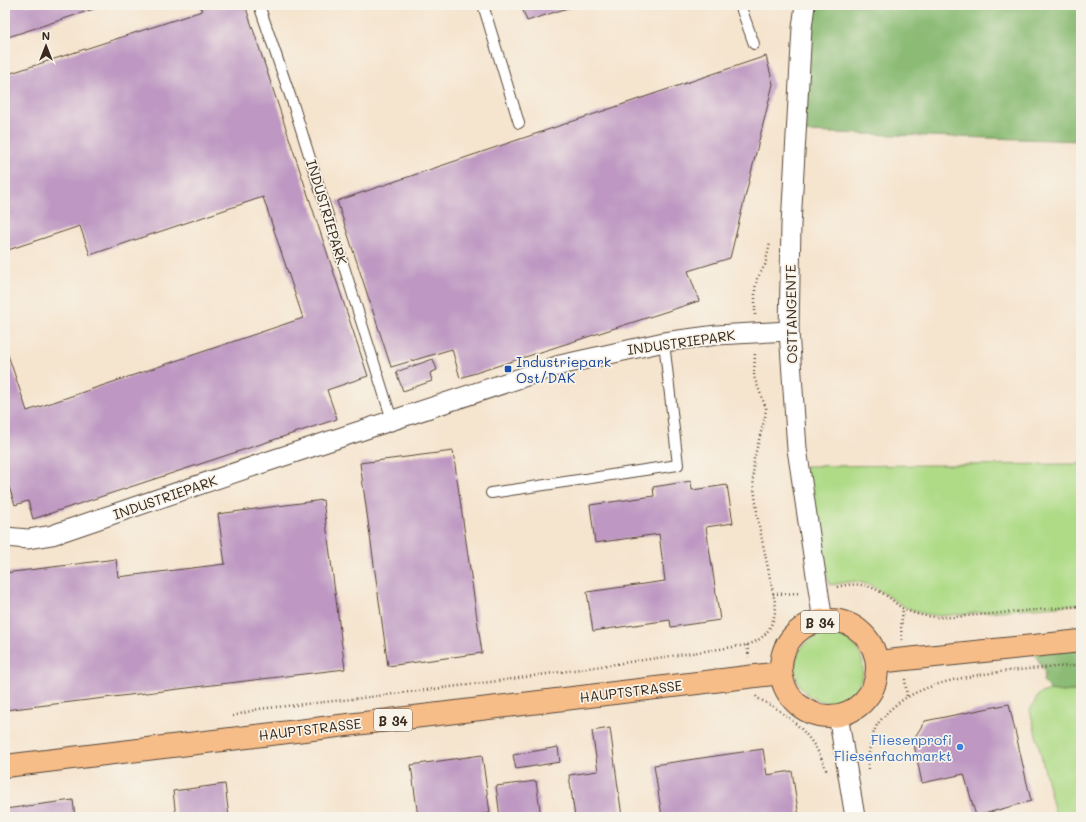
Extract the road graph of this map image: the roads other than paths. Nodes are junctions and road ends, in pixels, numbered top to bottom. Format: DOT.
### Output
graph roads {
  1 [pos="259,5"];
  2 [pos="483,5"];
  3 [pos="740,5"];
  4 [pos="805,5"];
  5 [pos="754,44"];
  6 [pos="519,123"];
  7 [pos="789,331"];
  8 [pos="664,342"];
  9 [pos="392,420"];
  10 [pos="491,493"];
  11 [pos="5,537"];
  12 [pos="823,621"];
  13 [pos="1081,641"];
  14 [pos="877,662"];
  15 [pos="781,673"];
  16 [pos="838,716"];
  17 [pos="5,766"];
  18 [pos="855,817"];
  1 -- 9 [label="lane, INDUSTRIEPARK"];
  2 -- 6 [label="lane"];
  3 -- 5 [label="lane"];
  4 -- 7 [label="street, OSTTANGENTE"];
  7 -- 8 [label="street, INDUSTRIEPARK"];
  7 -- 12 [label="street, OSTTANGENTE"];
  8 -- 9 [label="street, INDUSTRIEPARK"];
  8 -- 10 [label="lane"];
  9 -- 11 [label="street, INDUSTRIEPARK"];
  12 -- 14 [label="main road, B 34"];
  12 -- 15 [label="main road, B 34"];
  13 -- 14 [label="main road"];
  14 -- 16 [label="main road, B 34"];
  15 -- 16 [label="main road, B 34"];
  15 -- 17 [label="main road, HAUPTSTRASSE / B 34"];
  16 -- 18 [label="street"];
}
